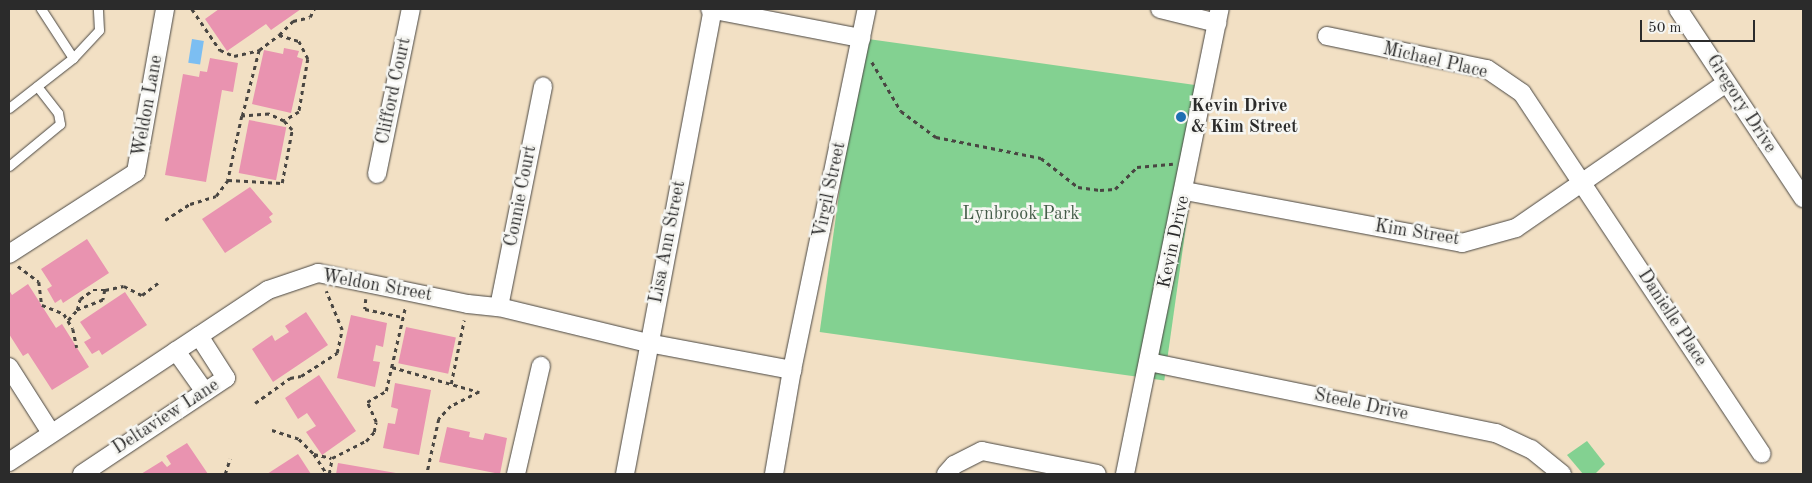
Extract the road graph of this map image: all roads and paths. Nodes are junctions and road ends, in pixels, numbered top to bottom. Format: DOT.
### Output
graph roads {
  1 [pos="41,9"];
  2 [pos="98,9"];
  3 [pos="165,9"];
  4 [pos="192,9"];
  5 [pos="314,9"];
  6 [pos="411,9"];
  7 [pos="712,9"];
  8 [pos="867,9"];
  9 [pos="1160,9"];
  10 [pos="1678,9"];
  11 [pos="1219,16"];
  12 [pos="279,35"];
  13 [pos="1327,36"];
  14 [pos="861,38"];
  15 [pos="259,50"];
  16 [pos="73,58"];
  17 [pos="1726,82"];
  18 [pos="37,86"];
  19 [pos="543,86"];
  20 [pos="9,108"];
  21 [pos="242,116"];
  22 [pos="284,121"];
  23 [pos="1190,165"];
  24 [pos="9,166"];
  25 [pos="377,174"];
  26 [pos="228,180"];
  27 [pos="1582,182"];
  28 [pos="1185,191"];
  29 [pos="1803,198"];
  30 [pos="165,220"];
  31 [pos="13,259"];
  32 [pos="318,274"];
  33 [pos="369,282"];
  34 [pos="158,284"];
  35 [pos="104,290"];
  36 [pos="408,291"];
  37 [pos="468,304"];
  38 [pos="500,307"];
  39 [pos="77,310"];
  40 [pos="403,317"];
  41 [pos="68,320"];
  42 [pos="199,336"];
  43 [pos="648,343"];
  44 [pos="77,348"];
  45 [pos="176,351"];
  46 [pos="1149,362"];
  47 [pos="541,366"];
  48 [pos="9,367"];
  49 [pos="392,367"];
  50 [pos="792,370"];
  51 [pos="451,384"];
  52 [pos="205,392"];
  53 [pos="255,403"];
  54 [pos="272,430"];
  55 [pos="51,432"];
  56 [pos="314,454"];
  57 [pos="1762,454"];
  58 [pos="332,458"];
  59 [pos="230,459"];
  60 [pos="9,462"];
  61 [pos="82,474"];
  62 [pos="225,474"];
  63 [pos="328,474"];
  64 [pos="427,474"];
  65 [pos="516,474"];
  66 [pos="625,474"];
  67 [pos="774,474"];
  68 [pos="946,474"];
  69 [pos="1097,474"];
  70 [pos="1125,474"];
  71 [pos="1562,474"];
  1 -- 16 [label="lane"];
  2 -- 16 [label="lane"];
  3 -- 31 [label="street, Weldon Lane"];
  4 -- 15 [label="path"];
  5 -- 12 [label="path"];
  6 -- 25 [label="street, Clifford Court"];
  7 -- 14 [label="street"];
  7 -- 43 [label="street, Lisa Ann Street"];
  8 -- 14 [label="street, Virgil Street"];
  9 -- 11 [label="street"];
  10 -- 17 [label="street, Gregory Drive"];
  11 -- 23 [label="street, Kevin Drive"];
  12 -- 15 [label="path"];
  12 -- 22 [label="path"];
  13 -- 27 [label="street, Michael Place"];
  14 -- 23 [label="path"];
  14 -- 50 [label="street, Virgil Street"];
  15 -- 21 [label="path"];
  16 -- 18 [label="lane"];
  17 -- 27 [label="street, Kim Street"];
  17 -- 29 [label="street, Gregory Drive"];
  18 -- 20 [label="lane"];
  18 -- 24 [label="lane"];
  19 -- 38 [label="street, Connie Court"];
  21 -- 22 [label="path"];
  21 -- 26 [label="path"];
  22 -- 26 [label="path"];
  23 -- 28 [label="street, Kevin Drive"];
  26 -- 30 [label="path"];
  27 -- 28 [label="street, Kim Street"];
  27 -- 57 [label="street, Danielle Place"];
  28 -- 46 [label="street, Kevin Drive"];
  31 -- 41 [label="path"];
  32 -- 33 [label="street, Weldon Street"];
  32 -- 42 [label="street, Weldon Street"];
  32 -- 53 [label="path"];
  33 -- 36 [label="street, Weldon Street"];
  33 -- 40 [label="path"];
  34 -- 35 [label="path"];
  35 -- 39 [label="path"];
  35 -- 39 [label="path"];
  36 -- 37 [label="street, Weldon Street"];
  36 -- 40 [label="path"];
  37 -- 38 [label="street, Weldon Street"];
  37 -- 51 [label="path"];
  38 -- 43 [label="street, Weldon Street"];
  39 -- 41 [label="path"];
  40 -- 49 [label="path"];
  41 -- 44 [label="path"];
  42 -- 45 [label="street, Weldon Street"];
  42 -- 52 [label="street, Deltaview Lane"];
  43 -- 50 [label="street, Weldon Street"];
  43 -- 66 [label="street, Lisa Ann Street"];
  45 -- 52 [label="street"];
  45 -- 55 [label="street, Weldon Street"];
  46 -- 70 [label="street, Kevin Drive"];
  46 -- 71 [label="street, Steele Drive"];
  47 -- 65 [label="street"];
  48 -- 55 [label="street"];
  49 -- 51 [label="path"];
  49 -- 58 [label="path"];
  50 -- 67 [label="street, Virgil Street"];
  51 -- 64 [label="path"];
  52 -- 61 [label="street, Deltaview Lane"];
  54 -- 56 [label="path"];
  55 -- 60 [label="street, Weldon Street"];
  56 -- 58 [label="path"];
  56 -- 63 [label="path"];
  58 -- 63 [label="path"];
  59 -- 62 [label="path"];
  68 -- 69 [label="street"];
}
